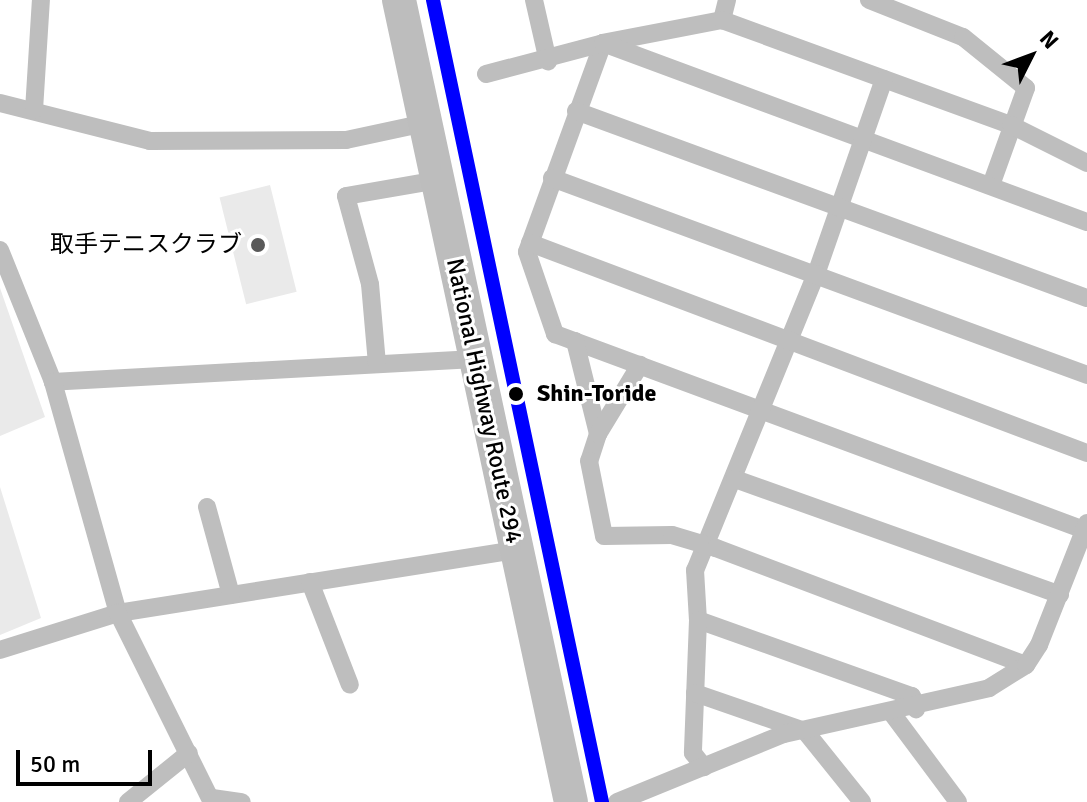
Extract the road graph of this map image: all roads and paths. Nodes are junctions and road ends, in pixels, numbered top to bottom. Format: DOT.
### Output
graph roads {
  1 [pos="41,0"];
  2 [pos="399,0"];
  3 [pos="534,0"];
  4 [pos="727,0"];
  5 [pos="866,1"];
  6 [pos="722,20"];
  7 [pos="603,43"];
  8 [pos="548,61"];
  9 [pos="486,74"];
  10 [pos="884,79"];
  11 [pos="0,103"];
  12 [pos="34,110"];
  13 [pos="576,111"];
  14 [pos="425,123"];
  15 [pos="1011,125"];
  16 [pos="864,140"];
  17 [pos="1087,163"];
  18 [pos="552,178"];
  19 [pos="438,180"];
  20 [pos="991,185"];
  21 [pos="839,207"];
  22 [pos="1087,222"];
  23 [pos="530,243"];
  24 [pos="0,250"];
  25 [pos="816,274"];
  26 [pos="1087,298"];
  27 [pos="575,341"];
  28 [pos="788,342"];
  29 [pos="475,359"];
  30 [pos="377,364"];
  31 [pos="640,365"];
  32 [pos="1087,375"];
  33 [pos="53,382"];
  34 [pos="763,409"];
  35 [pos="598,434"];
  36 [pos="1087,453"];
  37 [pos="735,479"];
  38 [pos="207,507"];
  39 [pos="1086,528"];
  40 [pos="705,546"];
  41 [pos="516,550"];
  42 [pos="310,582"];
  43 [pos="231,595"];
  44 [pos="1060,595"];
  45 [pos="118,613"];
  46 [pos="698,620"];
  47 [pos="0,650"];
  48 [pos="1026,665"];
  49 [pos="350,685"];
  50 [pos="695,693"];
  51 [pos="916,709"];
  52 [pos="891,712"];
  53 [pos="805,731"];
  54 [pos="189,753"];
  55 [pos="704,767"];
  56 [pos="212,800"];
  57 [pos="128,802"];
  58 [pos="242,802"];
  59 [pos="571,802"];
  60 [pos="617,802"];
  61 [pos="862,802"];
  62 [pos="958,802"];
  1 -- 12 [label="street"];
  2 -- 14 [label="highway, National Highway Route 294"];
  3 -- 8 [label="street"];
  4 -- 6 [label="street"];
  5 -- 15 [label="street"];
  6 -- 7 [label="street"];
  6 -- 10 [label="street"];
  7 -- 8 [label="street"];
  7 -- 13 [label="street"];
  7 -- 16 [label="street"];
  8 -- 9 [label="street"];
  10 -- 15 [label="street"];
  10 -- 16 [label="street"];
  11 -- 12 [label="street"];
  12 -- 14 [label="street"];
  13 -- 18 [label="street"];
  13 -- 21 [label="street"];
  14 -- 19 [label="highway, National Highway Route 294"];
  15 -- 17 [label="street"];
  15 -- 20 [label="street"];
  16 -- 20 [label="street"];
  16 -- 21 [label="street"];
  18 -- 23 [label="street"];
  18 -- 25 [label="street"];
  19 -- 29 [label="highway, National Highway Route 294"];
  19 -- 30 [label="street"];
  20 -- 22 [label="street"];
  21 -- 25 [label="street"];
  21 -- 26 [label="street"];
  23 -- 27 [label="street"];
  23 -- 28 [label="street"];
  24 -- 33 [label="street"];
  25 -- 28 [label="street"];
  25 -- 32 [label="street"];
  27 -- 31 [label="street"];
  27 -- 35 [label="street"];
  28 -- 34 [label="street"];
  28 -- 36 [label="street"];
  29 -- 30 [label="street"];
  29 -- 41 [label="highway, National Highway Route 294"];
  30 -- 33 [label="street"];
  31 -- 34 [label="street"];
  31 -- 35 [label="street"];
  33 -- 45 [label="street"];
  34 -- 37 [label="street"];
  34 -- 39 [label="street"];
  35 -- 40 [label="street"];
  37 -- 40 [label="street"];
  37 -- 44 [label="street"];
  38 -- 43 [label="street"];
  39 -- 44 [label="street"];
  40 -- 46 [label="street"];
  40 -- 48 [label="street"];
  41 -- 42 [label="street"];
  41 -- 59 [label="highway, National Highway Route 294"];
  42 -- 43 [label="street"];
  42 -- 49 [label="street"];
  43 -- 45 [label="street"];
  44 -- 48 [label="street"];
  45 -- 47 [label="street"];
  45 -- 54 [label="street"];
  46 -- 50 [label="street"];
  46 -- 51 [label="street"];
  48 -- 51 [label="street"];
  50 -- 53 [label="street"];
  50 -- 55 [label="street"];
  51 -- 52 [label="street"];
  52 -- 53 [label="street"];
  52 -- 62 [label="street"];
  53 -- 55 [label="street"];
  53 -- 61 [label="street"];
  54 -- 56 [label="street"];
  54 -- 57 [label="street"];
  55 -- 60 [label="street"];
  56 -- 58 [label="street"];
}
